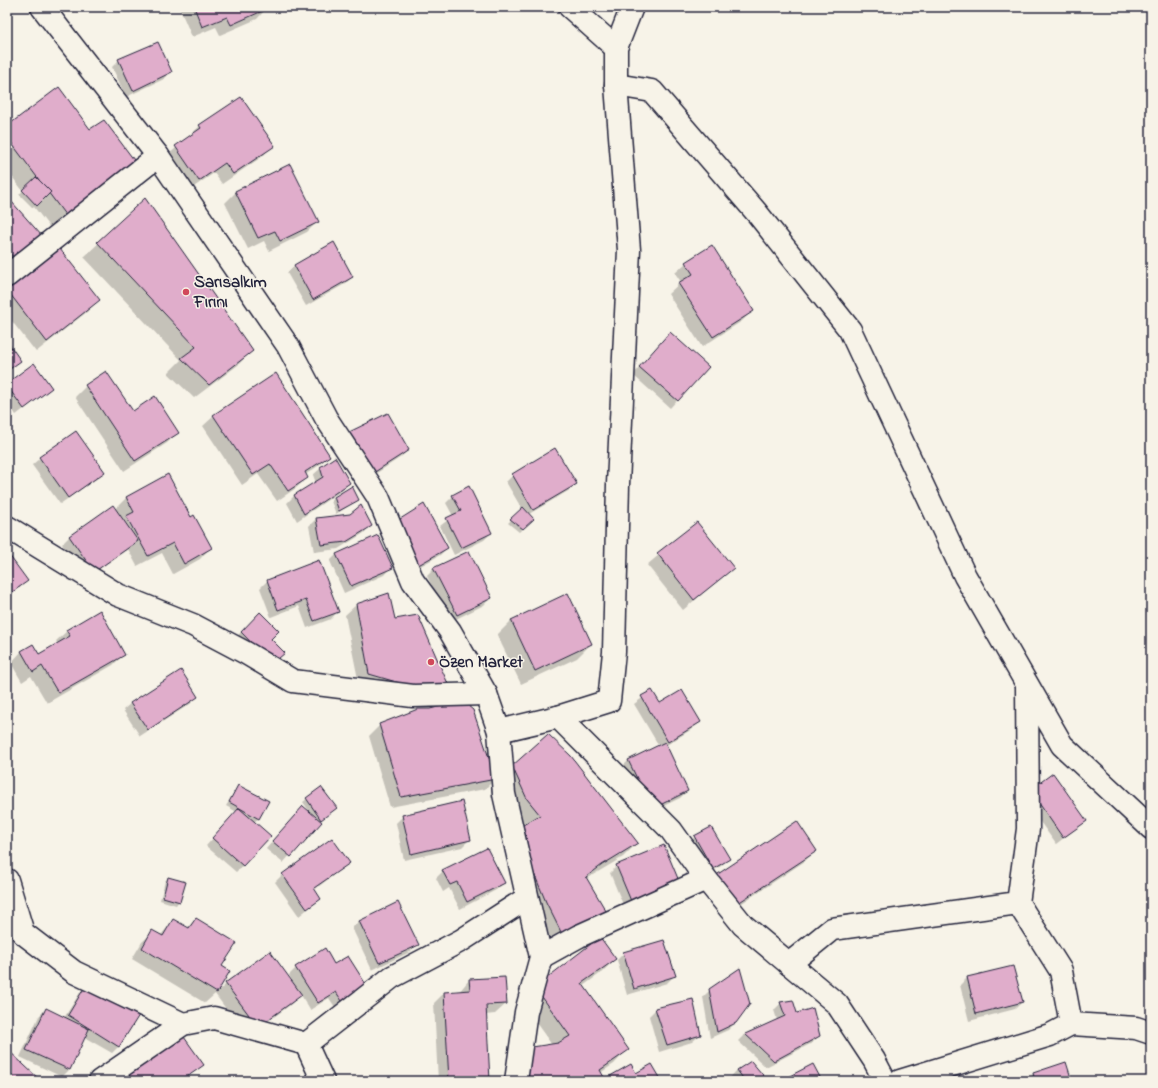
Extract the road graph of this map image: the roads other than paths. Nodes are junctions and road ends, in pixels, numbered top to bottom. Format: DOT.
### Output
graph roads {
  1 [pos="42,7"];
  2 [pos="570,7"];
  3 [pos="632,7"];
  4 [pos="616,48"];
  5 [pos="616,85"];
  6 [pos="158,156"];
  7 [pos="7,276"];
  8 [pos="7,527"];
  9 [pos="1027,683"];
  10 [pos="486,694"];
  11 [pos="558,717"];
  12 [pos="499,731"];
  13 [pos="1151,828"];
  14 [pos="706,879"];
  15 [pos="7,880"];
  16 [pos="527,898"];
  17 [pos="1018,903"];
  18 [pos="541,957"];
  19 [pos="789,964"];
  20 [pos="183,1024"];
  21 [pos="1071,1024"];
  22 [pos="1151,1033"];
  23 [pos="306,1044"];
  24 [pos="100,1081"];
  25 [pos="323,1081"];
  26 [pos="516,1081"];
  27 [pos="885,1081"];
  28 [pos="900,1081"];
  1 -- 6 [label="street"];
  2 -- 4 [label="street"];
  3 -- 4 [label="street"];
  4 -- 5 [label="street"];
  5 -- 9 [label="street"];
  5 -- 11 [label="street"];
  6 -- 7 [label="street"];
  6 -- 10 [label="street"];
  8 -- 10 [label="street"];
  9 -- 13 [label="street"];
  9 -- 17 [label="street"];
  10 -- 12 [label="street"];
  11 -- 12 [label="street"];
  11 -- 14 [label="street"];
  12 -- 16 [label="street"];
  14 -- 18 [label="street"];
  14 -- 19 [label="street"];
  15 -- 20 [label="street"];
  16 -- 18 [label="street"];
  16 -- 23 [label="street"];
  17 -- 19 [label="street"];
  17 -- 21 [label="street"];
  18 -- 26 [label="street"];
  19 -- 27 [label="street"];
  20 -- 23 [label="street"];
  20 -- 24 [label="street"];
  21 -- 22 [label="street"];
  21 -- 28 [label="street"];
  23 -- 25 [label="street"];
}
